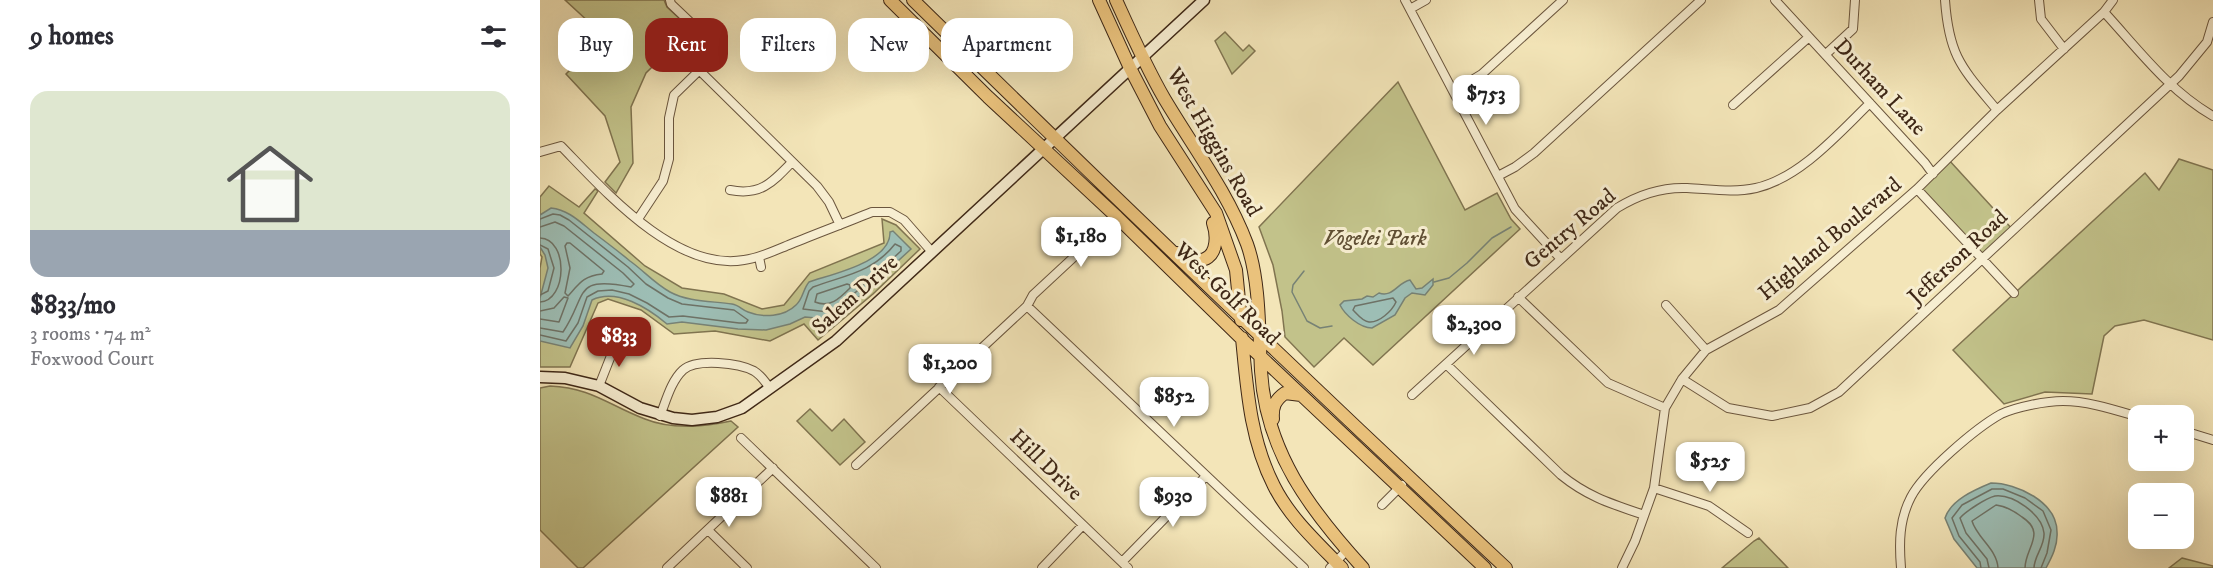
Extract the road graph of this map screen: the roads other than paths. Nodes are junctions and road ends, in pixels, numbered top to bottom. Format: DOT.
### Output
graph roads {
  1 [pos="670,0"];
  2 [pos="890,0"];
  3 [pos="913,0"];
  4 [pos="1099,0"];
  5 [pos="1116,0"];
  6 [pos="1204,0"];
  7 [pos="1405,0"];
  8 [pos="1426,0"];
  9 [pos="1563,0"];
  10 [pos="1701,0"];
  11 [pos="1775,0"];
  12 [pos="1855,0"];
  13 [pos="1945,0"];
  14 [pos="2039,0"];
  15 [pos="2113,0"];
  16 [pos="1410,9"];
  17 [pos="2104,12"];
  18 [pos="686,18"];
  19 [pos="2213,22"];
  20 [pos="1809,37"];
  21 [pos="2064,49"];
  22 [pos="1826,54"];
  23 [pos="1142,57"];
  24 [pos="1130,68"];
  25 [pos="699,72"];
  26 [pos="701,72"];
  27 [pos="2170,84"];
  28 [pos="1454,91"];
  29 [pos="1870,103"];
  30 [pos="1733,105"];
  31 [pos="1997,110"];
  32 [pos="2213,116"];
  33 [pos="1054,140"];
  34 [pos="1044,150"];
  35 [pos="540,152"];
  36 [pos="792,162"];
  37 [pos="1933,174"];
  38 [pos="1498,176"];
  39 [pos="1917,189"];
  40 [pos="730,190"];
  41 [pos="1203,194"];
  42 [pos="1117,217"];
  43 [pos="638,219"];
  44 [pos="840,225"];
  45 [pos="1171,251"];
  46 [pos="932,252"];
  47 [pos="759,257"];
  48 [pos="1560,258"];
  49 [pos="1982,258"];
  50 [pos="761,267"];
  51 [pos="2014,293"];
  52 [pos="1518,297"];
  53 [pos="1666,305"];
  54 [pos="1027,306"];
  55 [pos="1240,318"];
  56 [pos="1260,337"];
  57 [pos="624,339"];
  58 [pos="1243,340"];
  59 [pos="1706,350"];
  60 [pos="1261,355"];
  61 [pos="1446,364"];
  62 [pos="540,377"];
  63 [pos="1682,379"];
  64 [pos="599,386"];
  65 [pos="939,387"];
  66 [pos="770,388"];
  67 [pos="1301,395"];
  68 [pos="1412,395"];
  69 [pos="1665,408"];
  70 [pos="2128,414"];
  71 [pos="660,416"];
  72 [pos="1273,432"];
  73 [pos="2194,434"];
  74 [pos="741,438"];
  75 [pos="2213,440"];
  76 [pos="856,465"];
  77 [pos="773,468"];
  78 [pos="1206,476"];
  79 [pos="1410,478"];
  80 [pos="1399,488"];
  81 [pos="1654,488"];
  82 [pos="1382,505"];
  83 [pos="1644,515"];
  84 [pos="1083,525"];
  85 [pos="708,530"];
  86 [pos="1748,533"];
  87 [pos="1347,550"];
  88 [pos="1122,562"];
  89 [pos="1336,566"];
  90 [pos="667,568"];
  91 [pos="747,568"];
  92 [pos="876,568"];
  93 [pos="1042,568"];
  94 [pos="1128,568"];
  95 [pos="1304,568"];
  96 [pos="1363,568"];
  97 [pos="1485,568"];
  98 [pos="1506,568"];
  99 [pos="1622,568"];
  100 [pos="1901,568"];
  1 -- 18 [label="street"];
  2 -- 34 [label="main road, West Golf Road"];
  3 -- 33 [label="main road, West Golf Road"];
  4 -- 24 [label="main road, West Higgins Road"];
  5 -- 23 [label="main road, West Higgins Road"];
  6 -- 23 [label="street, Salem Drive"];
  7 -- 16 [label="street"];
  8 -- 16 [label="street"];
  9 -- 28 [label="street"];
  10 -- 38 [label="street"];
  11 -- 20 [label="street, Durham Lane"];
  12 -- 22 [label="street"];
  13 -- 31 [label="street"];
  14 -- 21 [label="street"];
  15 -- 17 [label="street, Highland Boulevard"];
  16 -- 28 [label="street"];
  17 -- 21 [label="street, Highland Boulevard"];
  17 -- 27 [label="street"];
  19 -- 27 [label="street, Jefferson Road"];
  20 -- 22 [label="street, Durham Lane"];
  20 -- 30 [label="street"];
  21 -- 31 [label="street, Highland Boulevard"];
  22 -- 29 [label="street, Durham Lane"];
  23 -- 24 [label="street, Salem Drive"];
  23 -- 56 [label="main road, West Higgins Road"];
  24 -- 33 [label="street, Salem Drive"];
  24 -- 41 [label="main road, West Higgins Road"];
  25 -- 43 [label="street"];
  26 -- 36 [label="street"];
  27 -- 32 [label="street"];
  27 -- 49 [label="street, Jefferson Road"];
  28 -- 38 [label="street"];
  29 -- 37 [label="street, Durham Lane"];
  29 -- 48 [label="street, Gentry Road"];
  31 -- 37 [label="street, Highland Boulevard"];
  33 -- 34 [label="street, Salem Drive"];
  33 -- 45 [label="main road, West Golf Road"];
  34 -- 42 [label="main road, West Golf Road"];
  34 -- 46 [label="street, Salem Drive"];
  35 -- 43 [label="street"];
  36 -- 40 [label="street"];
  36 -- 44 [label="street"];
  37 -- 39 [label="street, Highland Boulevard"];
  38 -- 48 [label="street"];
  39 -- 49 [label="street"];
  39 -- 59 [label="street, Highland Boulevard"];
  41 -- 45 [label="main road"];
  41 -- 55 [label="main road, West Higgins Road"];
  42 -- 54 [label="street"];
  42 -- 58 [label="main road, West Golf Road"];
  43 -- 47 [label="street"];
  44 -- 46 [label="street"];
  44 -- 47 [label="street"];
  45 -- 55 [label="main road, West Golf Road"];
  46 -- 66 [label="street, Salem Drive"];
  47 -- 50 [label="street"];
  48 -- 52 [label="street, Gentry Road"];
  49 -- 51 [label="street"];
  49 -- 63 [label="street, Jefferson Road"];
  52 -- 61 [label="street, Gentry Road"];
  52 -- 69 [label="street"];
  53 -- 59 [label="street"];
  54 -- 65 [label="street"];
  54 -- 78 [label="street"];
  55 -- 56 [label="main road, West Golf Road"];
  55 -- 58 [label="main road, West Higgins Road"];
  56 -- 60 [label="main road, West Higgins Road"];
  56 -- 79 [label="main road, West Golf Road"];
  57 -- 64 [label="street"];
  58 -- 60 [label="main road, West Golf Road"];
  58 -- 89 [label="main road, West Higgins Road"];
  59 -- 63 [label="street, Highland Boulevard"];
  60 -- 67 [label="main road, West Golf Road"];
  60 -- 72 [label="main road, West Higgins Road"];
  61 -- 68 [label="street, Gentry Road"];
  61 -- 83 [label="street"];
  62 -- 64 [label="street, Salem Drive"];
  63 -- 69 [label="street, Highland Boulevard"];
  64 -- 71 [label="street, Salem Drive"];
  65 -- 76 [label="street"];
  65 -- 84 [label="street, Hill Drive"];
  66 -- 71 [label="street, Salem Drive"];
  66 -- 71 [label="street"];
  67 -- 72 [label="main road"];
  67 -- 80 [label="main road, West Golf Road"];
  69 -- 81 [label="street, Highland Boulevard"];
  70 -- 100 [label="street"];
  72 -- 87 [label="main road, West Higgins Road"];
  73 -- 75 [label="street"];
  74 -- 77 [label="street"];
  77 -- 85 [label="street"];
  77 -- 92 [label="street"];
  78 -- 88 [label="street"];
  78 -- 95 [label="street"];
  79 -- 80 [label="street"];
  79 -- 98 [label="main road, West Golf Road"];
  80 -- 82 [label="street"];
  80 -- 97 [label="main road, West Golf Road"];
  81 -- 83 [label="street, Highland Boulevard"];
  81 -- 86 [label="street"];
  83 -- 99 [label="street, Highland Boulevard"];
  84 -- 88 [label="street, Hill Drive"];
  84 -- 93 [label="street"];
  85 -- 90 [label="street"];
  85 -- 91 [label="street"];
  87 -- 89 [label="street"];
  87 -- 96 [label="main road, West Higgins Road"];
  88 -- 94 [label="street, Hill Drive"];
}
